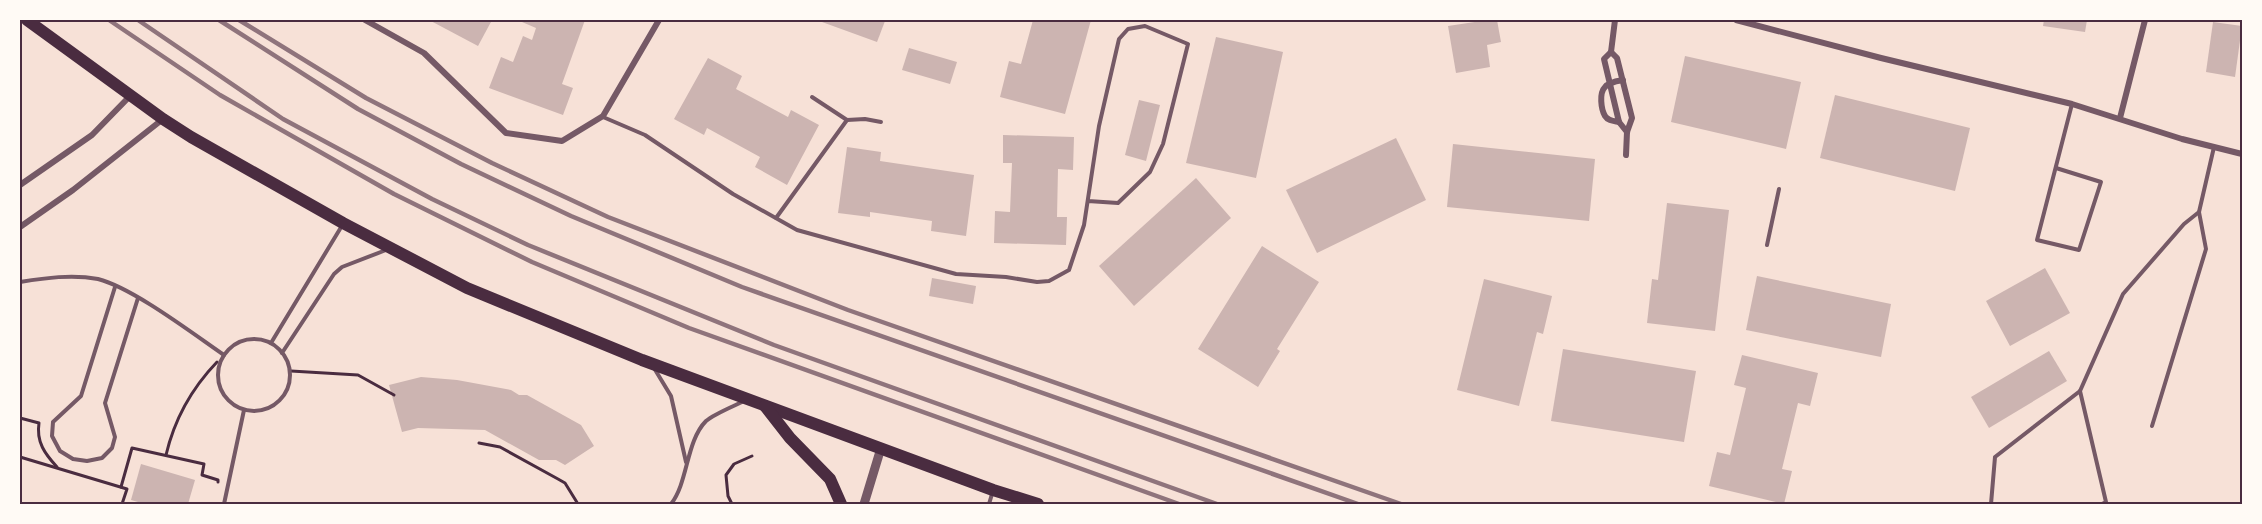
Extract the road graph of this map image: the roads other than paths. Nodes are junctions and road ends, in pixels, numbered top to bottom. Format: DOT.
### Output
graph roads {
  1 [pos="27,20"];
  2 [pos="365,20"];
  3 [pos="659,20"];
  4 [pos="1615,20"];
  5 [pos="1736,20"];
  6 [pos="2145,20"];
  7 [pos="1611,52"];
  8 [pos="1623,80"];
  9 [pos="1611,83"];
  10 [pos="130,95"];
  11 [pos="812,97"];
  12 [pos="2072,104"];
  13 [pos="603,116"];
  14 [pos="2120,118"];
  15 [pos="163,119"];
  16 [pos="847,120"];
  17 [pos="881,122"];
  18 [pos="1619,122"];
  19 [pos="1628,132"];
  20 [pos="2214,147"];
  21 [pos="2242,154"];
  22 [pos="1626,155"];
  23 [pos="2056,168"];
  24 [pos="20,185"];
  25 [pos="1779,189"];
  26 [pos="1088,201"];
  27 [pos="2199,212"];
  28 [pos="776,218"];
  29 [pos="343,223"];
  30 [pos="20,227"];
  31 [pos="1767,245"];
  32 [pos="390,249"];
  33 [pos="20,282"];
  34 [pos="115,287"];
  35 [pos="138,298"];
  36 [pos="271,343"];
  37 [pos="282,353"];
  38 [pos="225,355"];
  39 [pos="651,364"];
  40 [pos="2080,391"];
  41 [pos="747,399"];
  42 [pos="764,405"];
  43 [pos="244,410"];
  44 [pos="2152,426"];
  45 [pos="881,448"];
  46 [pos="687,463"];
  47 [pos="993,490"];
  48 [pos="225,504"];
  49 [pos="671,504"];
  50 [pos="841,504"];
  51 [pos="864,504"];
  52 [pos="989,504"];
  53 [pos="1038,504"];
  54 [pos="1991,504"];
  55 [pos="2102,504"];
  1 -- 10 [label="highway"];
  2 -- 13 [label="street"];
  3 -- 13 [label="street"];
  4 -- 7 [label="street"];
  5 -- 12 [label="street"];
  6 -- 14 [label="street"];
  7 -- 8 [label="street"];
  7 -- 9 [label="street"];
  8 -- 9 [label="street"];
  8 -- 19 [label="street"];
  9 -- 18 [label="street"];
  9 -- 18 [label="street"];
  10 -- 15 [label="highway"];
  10 -- 24 [label="street"];
  11 -- 16 [label="lane"];
  12 -- 14 [label="street"];
  12 -- 23 [label="lane"];
  13 -- 28 [label="lane"];
  14 -- 20 [label="street"];
  15 -- 29 [label="highway"];
  15 -- 30 [label="street"];
  16 -- 17 [label="lane"];
  16 -- 28 [label="lane"];
  18 -- 19 [label="street"];
  19 -- 22 [label="street"];
  20 -- 21 [label="street"];
  20 -- 27 [label="lane"];
  23 -- 23 [label="lane"];
  25 -- 31 [label="lane"];
  26 -- 26 [label="lane"];
  26 -- 28 [label="lane"];
  27 -- 40 [label="lane"];
  27 -- 44 [label="lane"];
  29 -- 32 [label="highway"];
  29 -- 36 [label="lane"];
  32 -- 37 [label="lane"];
  32 -- 39 [label="highway"];
  33 -- 34 [label="lane"];
  34 -- 35 [label="lane"];
  34 -- 35 [label="lane"];
  35 -- 38 [label="lane"];
  36 -- 37 [label="lane"];
  36 -- 38 [label="lane"];
  37 -- 43 [label="lane"];
  38 -- 43 [label="lane"];
  39 -- 41 [label="highway"];
  39 -- 46 [label="lane"];
  40 -- 54 [label="lane"];
  40 -- 55 [label="lane"];
  41 -- 42 [label="highway"];
  41 -- 46 [label="lane"];
  42 -- 45 [label="highway"];
  42 -- 50 [label="highway"];
  43 -- 48 [label="lane"];
  45 -- 47 [label="highway"];
  45 -- 51 [label="street"];
  46 -- 49 [label="lane"];
  47 -- 52 [label="lane"];
  47 -- 53 [label="highway"];
}
